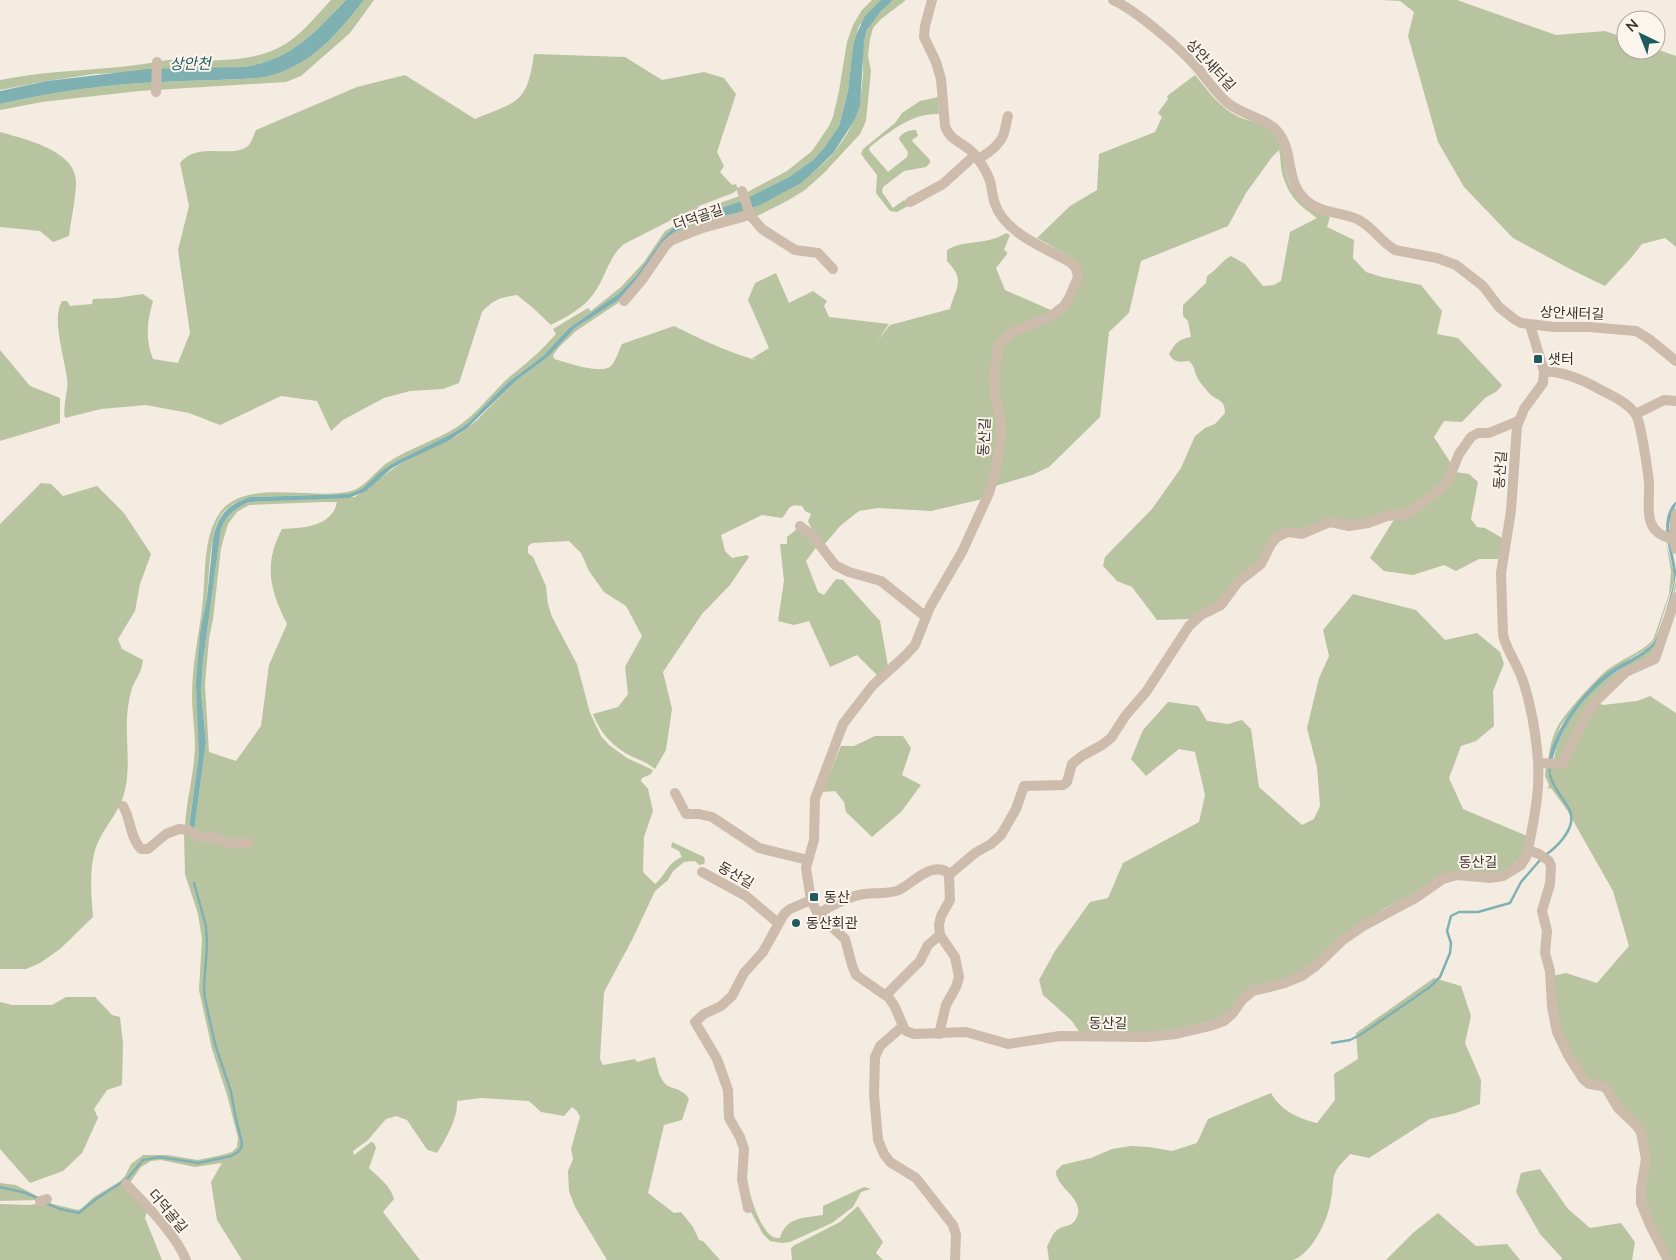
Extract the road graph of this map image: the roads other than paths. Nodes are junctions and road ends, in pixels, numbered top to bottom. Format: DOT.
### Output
graph roads {
  1 [pos="932,0"];
  2 [pos="1114,0"];
  3 [pos="157,62"];
  4 [pos="156,90"];
  5 [pos="1008,116"];
  6 [pos="977,157"];
  7 [pos="742,193"];
  8 [pos="910,202"];
  9 [pos="695,213"];
  10 [pos="750,214"];
  11 [pos="698,228"];
  12 [pos="833,269"];
  13 [pos="624,301"];
  14 [pos="1530,324"];
  15 [pos="1676,361"];
  16 [pos="1544,372"];
  17 [pos="1676,401"];
  18 [pos="1636,414"];
  19 [pos="1518,421"];
  20 [pos="1676,514"];
  21 [pos="800,526"];
  22 [pos="1672,542"];
  23 [pos="1676,597"];
  24 [pos="926,617"];
  25 [pos="1547,763"];
  26 [pos="675,793"];
  27 [pos="122,806"];
  28 [pos="250,843"];
  29 [pos="1528,850"];
  30 [pos="808,860"];
  31 [pos="702,872"];
  32 [pos="949,874"];
  33 [pos="811,900"];
  34 [pos="818,914"];
  35 [pos="778,924"];
  36 [pos="940,935"];
  37 [pos="886,995"];
  38 [pos="903,1026"];
  39 [pos="939,1034"];
  40 [pos="1644,1171"];
  41 [pos="1635,1178"];
  42 [pos="126,1184"];
  43 [pos="748,1208"];
  44 [pos="186,1260"];
  45 [pos="955,1260"];
  46 [pos="1668,1260"];
  1 -- 6 [label="street, 동산길"];
  2 -- 14 [label="street, 상안새터길"];
  3 -- 4 [label="street"];
  5 -- 6 [label="street"];
  6 -- 8 [label="street"];
  6 -- 24 [label="street, 동산길"];
  7 -- 10 [label="street"];
  9 -- 11 [label="street"];
  10 -- 11 [label="street, 더덕골길"];
  10 -- 12 [label="street"];
  11 -- 13 [label="street, 더덕골길"];
  14 -- 15 [label="street, 상안새터길"];
  14 -- 16 [label="street"];
  16 -- 18 [label="street"];
  16 -- 19 [label="street, 동산길"];
  17 -- 18 [label="street"];
  18 -- 22 [label="street"];
  19 -- 25 [label="street, 동산길"];
  19 -- 32 [label="street"];
  20 -- 22 [label="street"];
  21 -- 24 [label="street"];
  23 -- 25 [label="street"];
  24 -- 30 [label="street, 동산길"];
  25 -- 29 [label="street, 동산길"];
  26 -- 30 [label="street"];
  27 -- 28 [label="street"];
  29 -- 39 [label="street, 동산길"];
  29 -- 40 [label="street"];
  30 -- 33 [label="street, 동산길"];
  31 -- 35 [label="street, 동산길"];
  32 -- 34 [label="street"];
  32 -- 36 [label="street"];
  33 -- 34 [label="street, 동산길"];
  33 -- 35 [label="street"];
  34 -- 37 [label="street, 동산길"];
  35 -- 43 [label="street"];
  36 -- 37 [label="street"];
  36 -- 39 [label="street"];
  37 -- 38 [label="street, 동산길"];
  38 -- 39 [label="street, 동산길"];
  38 -- 45 [label="street"];
  40 -- 41 [label="street"];
  40 -- 46 [label="street"];
  42 -- 44 [label="street, 더덕골길"];
}
